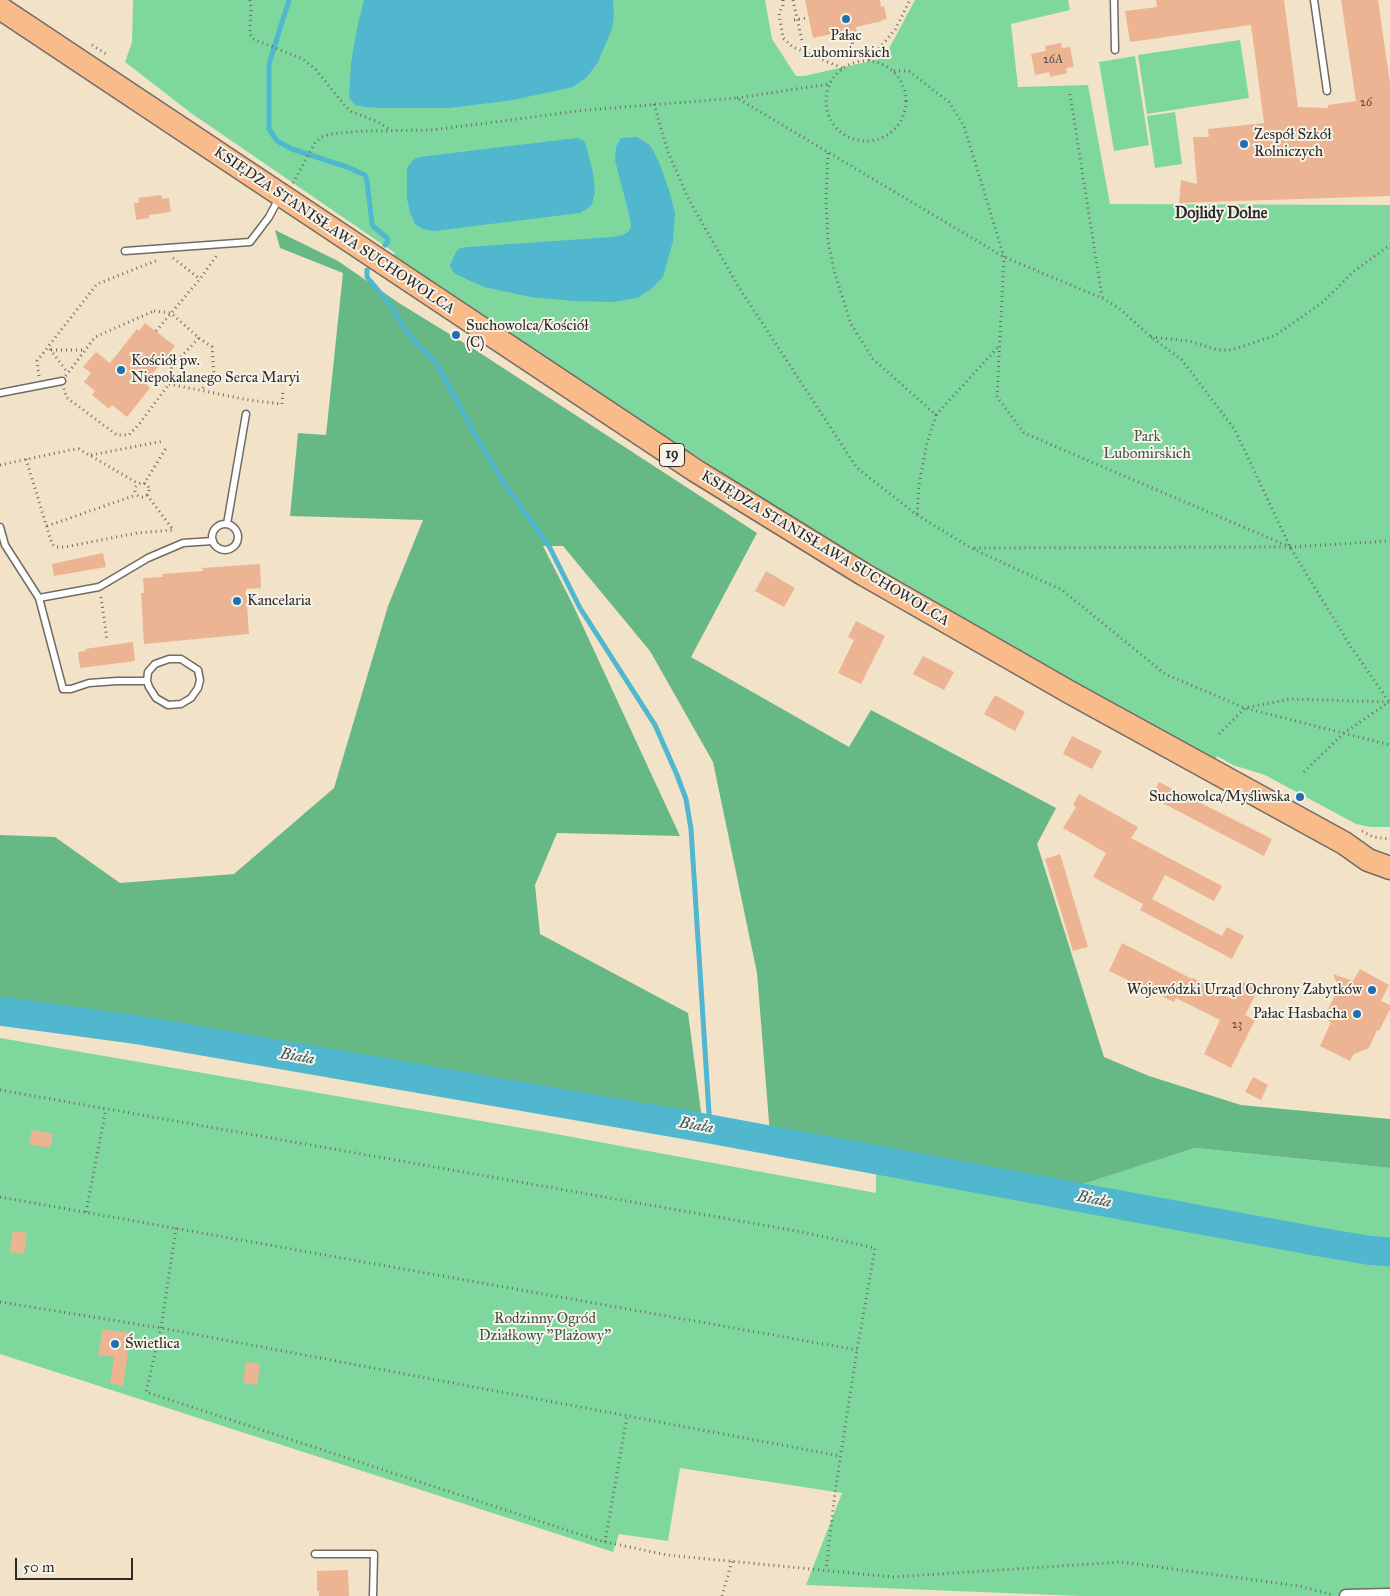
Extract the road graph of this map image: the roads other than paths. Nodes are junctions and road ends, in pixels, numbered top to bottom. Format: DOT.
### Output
graph roads {
  1 [pos="1114,0"];
  2 [pos="1314,0"];
  3 [pos="0,8"];
  4 [pos="1115,50"];
  5 [pos="1327,91"];
  6 [pos="287,190"];
  7 [pos="125,251"];
  8 [pos="62,381"];
  9 [pos="0,393"];
  10 [pos="246,414"];
  11 [pos="227,524"];
  12 [pos="0,527"];
  13 [pos="212,541"];
  14 [pos="39,598"];
  15 [pos="147,681"];
  16 [pos="1344,843"];
  17 [pos="1390,851"];
  18 [pos="1390,868"];
  19 [pos="315,1554"];
  20 [pos="1390,1595"];
  21 [pos="373,1596"];
  22 [pos="1346,1596"];
  1 -- 4 [label="lane"];
  2 -- 5 [label="lane"];
  3 -- 6 [label="highway, KSIĘDZA STANISŁAWA SUCHOWOLCA / 19"];
  6 -- 7 [label="lane"];
  6 -- 16 [label="highway, KSIĘDZA STANISŁAWA SUCHOWOLCA / 19"];
  8 -- 9 [label="lane"];
  10 -- 11 [label="lane"];
  11 -- 13 [label="lane"];
  11 -- 13 [label="lane"];
  12 -- 14 [label="lane"];
  13 -- 14 [label="lane"];
  14 -- 15 [label="lane"];
  15 -- 15 [label="lane"];
  16 -- 17 [label="highway, KSIĘDZA STANISŁAWA SUCHOWOLCA / 19"];
  16 -- 18 [label="highway, KSIĘDZA STANISŁAWA SUCHOWOLCA / 19"];
  19 -- 21 [label="lane"];
  20 -- 22 [label="street"];
}
